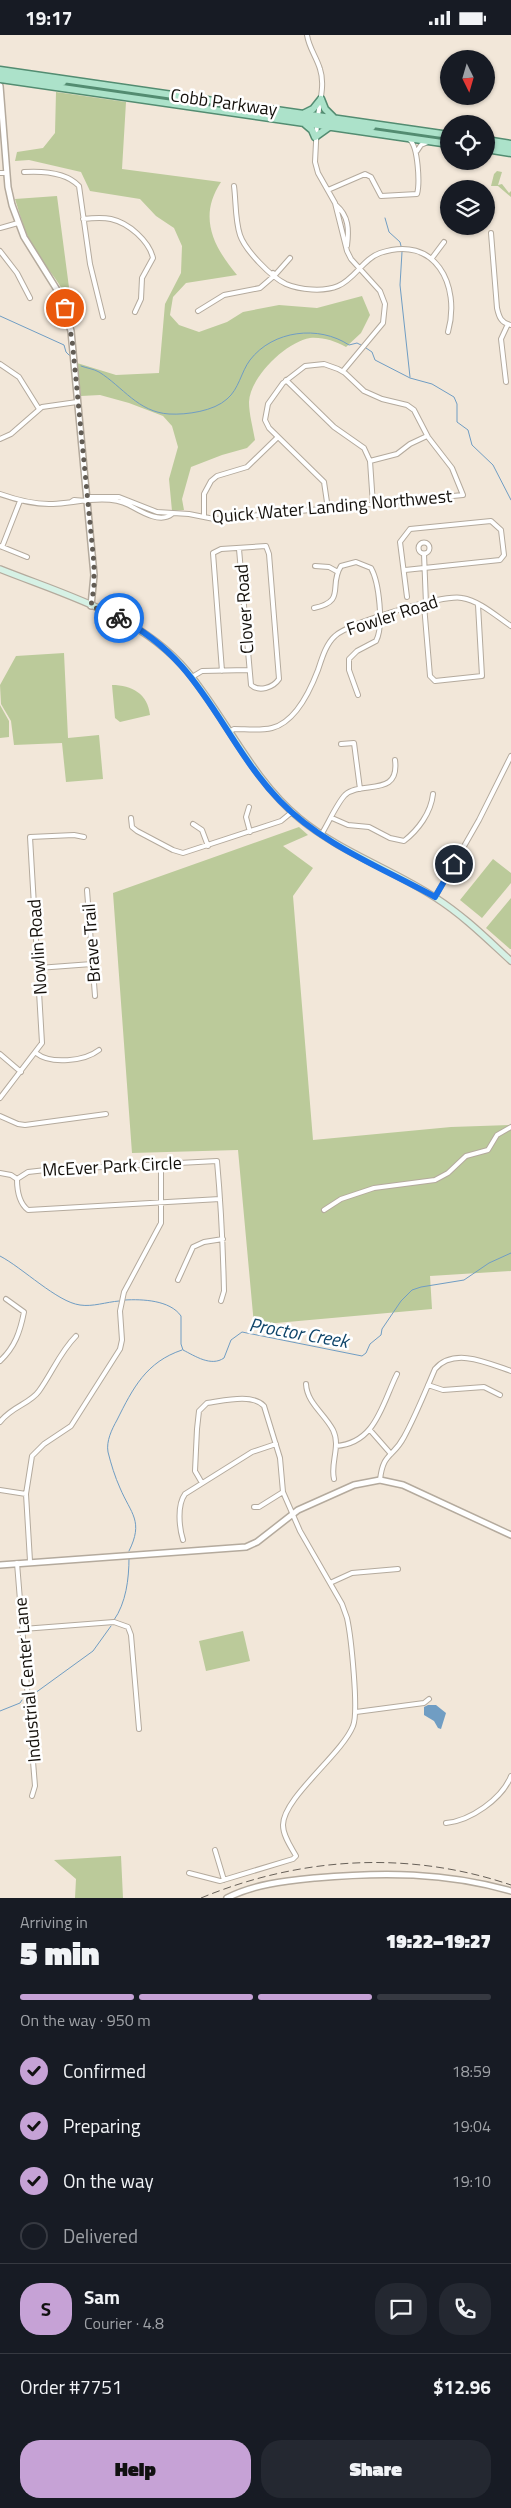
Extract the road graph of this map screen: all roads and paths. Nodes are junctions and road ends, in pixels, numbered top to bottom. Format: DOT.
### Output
graph roads {
  1 [pos="307,35"];
  2 [pos="0,69"];
  3 [pos="0,74"];
  4 [pos="0,79"];
  5 [pos="77,81"];
  6 [pos="0,86"];
  7 [pos="321,99"];
  8 [pos="239,113"];
  9 [pos="302,113"];
  10 [pos="335,118"];
  11 [pos="318,120"];
  12 [pos="304,123"];
  13 [pos="388,126"];
  14 [pos="331,127"];
  15 [pos="440,134"];
  16 [pos="315,137"];
  17 [pos="406,138"];
  18 [pos="431,141"];
  19 [pos="495,141"];
  20 [pos="440,142"];
  21 [pos="511,144"];
  22 [pos="495,147"];
  23 [pos="511,148"];
  24 [pos="495,149"];
  25 [pos="417,151"];
  26 [pos="511,153"];
  27 [pos="24,172"];
  28 [pos="0,173"];
  29 [pos="7,175"];
  30 [pos="0,177"];
  31 [pos="234,186"];
  32 [pos="328,190"];
  33 [pos="335,203"];
  34 [pos="83,219"];
  35 [pos="18,223"];
  36 [pos="0,228"];
  37 [pos="491,235"];
  38 [pos="444,242"];
  39 [pos="347,250"];
  40 [pos="0,251"];
  41 [pos="247,251"];
  42 [pos="290,258"];
  43 [pos="432,258"];
  44 [pos="5,259"];
  45 [pos="0,263"];
  46 [pos="359,268"];
  47 [pos="275,275"];
  48 [pos="30,299"];
  49 [pos="198,311"];
  50 [pos="135,312"];
  51 [pos="103,317"];
  52 [pos="510,325"];
  53 [pos="448,332"];
  54 [pos="0,364"];
  55 [pos="342,371"];
  56 [pos="286,380"];
  57 [pos="506,382"];
  58 [pos="78,402"];
  59 [pos="39,409"];
  60 [pos="427,435"];
  61 [pos="278,437"];
  62 [pos="0,439"];
  63 [pos="370,461"];
  64 [pos="0,493"];
  65 [pos="87,499"];
  66 [pos="20,501"];
  67 [pos="373,505"];
  68 [pos="328,509"];
  69 [pos="204,517"];
  70 [pos="1,546"];
  71 [pos="239,549"];
  72 [pos="424,554"];
  73 [pos="27,557"];
  74 [pos="315,566"];
  75 [pos="424,568"];
  76 [pos="0,569"];
  77 [pos="405,570"];
  78 [pos="338,572"];
  79 [pos="407,597"];
  80 [pos="425,604"];
  81 [pos="478,605"];
  82 [pos="91,606"];
  83 [pos="314,608"];
  84 [pos="379,617"];
  85 [pos="511,626"];
  86 [pos="248,669"];
  87 [pos="222,671"];
  88 [pos="192,677"];
  89 [pos="358,695"];
  90 [pos="229,732"];
  91 [pos="341,744"];
  92 [pos="511,756"];
  93 [pos="395,760"];
  94 [pos="360,789"];
  95 [pos="433,794"];
  96 [pos="249,807"];
  97 [pos="292,812"];
  98 [pos="131,818"];
  99 [pos="332,818"];
  100 [pos="193,824"];
  101 [pos="250,833"];
  102 [pos="321,835"];
  103 [pos="84,837"];
  104 [pos="208,846"];
  105 [pos="87,890"];
  106 [pos="435,897"];
  107 [pos="511,961"];
  108 [pos="92,964"];
  109 [pos="38,968"];
  110 [pos="95,996"];
  111 [pos="99,1050"];
  112 [pos="36,1053"];
  113 [pos="0,1054"];
  114 [pos="21,1072"];
  115 [pos="0,1098"];
  116 [pos="106,1114"];
  117 [pos="0,1116"];
  118 [pos="511,1127"];
  119 [pos="160,1163"];
  120 [pos="0,1173"];
  121 [pos="18,1179"];
  122 [pos="220,1199"];
  123 [pos="162,1203"];
  124 [pos="324,1210"];
  125 [pos="223,1239"];
  126 [pos="178,1279"];
  127 [pos="6,1299"];
  128 [pos="221,1301"];
  129 [pos="76,1336"];
  130 [pos="0,1361"];
  131 [pos="511,1371"];
  132 [pos="397,1374"];
  133 [pos="306,1384"];
  134 [pos="428,1385"];
  135 [pos="500,1395"];
  136 [pos="0,1422"];
  137 [pos="370,1430"];
  138 [pos="276,1444"];
  139 [pos="336,1446"];
  140 [pos="391,1454"];
  141 [pos="334,1479"];
  142 [pos="380,1480"];
  143 [pos="202,1483"];
  144 [pos="0,1490"];
  145 [pos="283,1492"];
  146 [pos="26,1494"];
  147 [pos="254,1507"];
  148 [pos="293,1514"];
  149 [pos="511,1535"];
  150 [pos="183,1540"];
  151 [pos="30,1561"];
  152 [pos="17,1563"];
  153 [pos="0,1565"];
  154 [pos="398,1569"];
  155 [pos="330,1583"];
  156 [pos="23,1629"];
  157 [pos="429,1699"];
  158 [pos="356,1712"];
  159 [pos="139,1729"];
  160 [pos="511,1776"];
  161 [pos="32,1796"];
  162 [pos="446,1823"];
  163 [pos="216,1850"];
  164 [pos="189,1873"];
  165 [pos="224,1880"];
  166 [pos="511,1891"];
  167 [pos="227,1898"];
  1 -- 7 [label="street"];
  2 -- 5 [label="main road, Cobb Parkway"];
  3 -- 5 [label="main road"];
  4 -- 8 [label="main road, Cobb Parkway"];
  5 -- 9 [label="main road, Cobb Parkway"];
  6 -- 29 [label="street"];
  7 -- 9 [label="main road"];
  7 -- 10 [label="main road"];
  7 -- 11 [label="street"];
  8 -- 11 [label="main road"];
  8 -- 12 [label="main road, Cobb Parkway"];
  9 -- 11 [label="main road, Cobb Parkway"];
  10 -- 11 [label="main road, Cobb Parkway"];
  10 -- 13 [label="main road, Cobb Parkway"];
  11 -- 12 [label="main road, Cobb Parkway"];
  11 -- 13 [label="main road"];
  11 -- 14 [label="main road, Cobb Parkway"];
  11 -- 16 [label="street"];
  12 -- 16 [label="main road"];
  13 -- 15 [label="main road, Cobb Parkway"];
  14 -- 16 [label="main road"];
  14 -- 17 [label="main road, Cobb Parkway"];
  16 -- 32 [label="street"];
  17 -- 18 [label="main road, Cobb Parkway"];
  17 -- 25 [label="street"];
  18 -- 20 [label="main road, Cobb Parkway"];
  18 -- 25 [label="street"];
  19 -- 21 [label="main road"];
  22 -- 23 [label="main road"];
  24 -- 26 [label="main road"];
  25 -- 32 [label="street"];
  27 -- 34 [label="street"];
  28 -- 29 [label="street"];
  29 -- 30 [label="street"];
  29 -- 35 [label="street"];
  31 -- 47 [label="street"];
  32 -- 33 [label="street"];
  33 -- 39 [label="street"];
  33 -- 39 [label="street"];
  34 -- 50 [label="street"];
  34 -- 51 [label="street"];
  35 -- 36 [label="street"];
  35 -- 58 [label="street"];
  37 -- 52 [label="street"];
  38 -- 43 [label="street"];
  39 -- 46 [label="street"];
  40 -- 44 [label="street"];
  41 -- 47 [label="street"];
  42 -- 47 [label="street"];
  43 -- 46 [label="street"];
  43 -- 53 [label="street"];
  44 -- 45 [label="street"];
  44 -- 48 [label="street"];
  46 -- 47 [label="street"];
  46 -- 55 [label="street"];
  47 -- 49 [label="street"];
  52 -- 57 [label="street"];
  54 -- 59 [label="street"];
  55 -- 56 [label="street"];
  55 -- 60 [label="street"];
  56 -- 61 [label="street"];
  56 -- 63 [label="street"];
  58 -- 59 [label="street"];
  58 -- 65 [label="street"];
  59 -- 62 [label="street"];
  60 -- 63 [label="street"];
  60 -- 67 [label="street, Quick Water Landing Northwest"];
  61 -- 68 [label="street"];
  61 -- 69 [label="street"];
  63 -- 67 [label="street"];
  64 -- 66 [label="street, Quick Water Landing Northwest"];
  65 -- 66 [label="street, Quick Water Landing Northwest"];
  65 -- 69 [label="street, Quick Water Landing Northwest"];
  65 -- 82 [label="street"];
  66 -- 70 [label="street"];
  67 -- 68 [label="street, Quick Water Landing Northwest"];
  68 -- 69 [label="street, Quick Water Landing Northwest"];
  70 -- 73 [label="street"];
  71 -- 86 [label="street, Clover Road"];
  71 -- 86 [label="street"];
  71 -- 87 [label="street, Clover Road"];
  72 -- 75 [label="street"];
  74 -- 78 [label="street"];
  75 -- 77 [label="street"];
  75 -- 77 [label="street"];
  75 -- 80 [label="street"];
  76 -- 82 [label="main road"];
  77 -- 79 [label="street"];
  78 -- 83 [label="street"];
  78 -- 84 [label="street"];
  80 -- 81 [label="street, Fowler Road"];
  80 -- 81 [label="street"];
  80 -- 84 [label="street, Fowler Road"];
  81 -- 85 [label="street, Fowler Road"];
  82 -- 88 [label="main road"];
  84 -- 89 [label="street"];
  84 -- 90 [label="street, Fowler Road"];
  86 -- 87 [label="street, Clover Road"];
  87 -- 88 [label="street, Clover Road"];
  88 -- 90 [label="main road"];
  90 -- 97 [label="main road"];
  91 -- 94 [label="street"];
  92 -- 106 [label="street"];
  93 -- 94 [label="street"];
  94 -- 99 [label="street"];
  95 -- 99 [label="street"];
  96 -- 101 [label="street"];
  97 -- 101 [label="street"];
  97 -- 102 [label="main road"];
  98 -- 104 [label="street"];
  99 -- 102 [label="street"];
  100 -- 104 [label="street"];
  101 -- 104 [label="street"];
  102 -- 106 [label="main road"];
  103 -- 109 [label="street, Nowlin Road"];
  105 -- 108 [label="street, Brave Trail"];
  106 -- 107 [label="main road"];
  108 -- 109 [label="street"];
  108 -- 110 [label="street, Brave Trail"];
  109 -- 112 [label="street, Nowlin Road"];
  111 -- 112 [label="street"];
  112 -- 114 [label="street, Nowlin Road"];
  113 -- 114 [label="street"];
  114 -- 115 [label="street, Nowlin Road"];
  116 -- 117 [label="street"];
  118 -- 124 [label="street"];
  119 -- 121 [label="street, McEver Park Circle"];
  119 -- 122 [label="street, McEver Park Circle"];
  119 -- 123 [label="street"];
  120 -- 121 [label="street"];
  121 -- 123 [label="street, McEver Park Circle"];
  122 -- 123 [label="street, McEver Park Circle"];
  122 -- 125 [label="street, McEver Park Circle"];
  123 -- 146 [label="street"];
  125 -- 126 [label="street"];
  125 -- 128 [label="street, McEver Park Circle"];
  127 -- 130 [label="street"];
  129 -- 136 [label="street"];
  131 -- 134 [label="street"];
  132 -- 137 [label="street"];
  133 -- 139 [label="street"];
  134 -- 135 [label="street"];
  134 -- 140 [label="street"];
  137 -- 139 [label="street"];
  137 -- 140 [label="street"];
  138 -- 143 [label="street"];
  138 -- 143 [label="street"];
  138 -- 145 [label="street"];
  139 -- 141 [label="street"];
  140 -- 142 [label="street"];
  142 -- 148 [label="street"];
  142 -- 149 [label="street"];
  143 -- 150 [label="street"];
  144 -- 146 [label="street"];
  145 -- 147 [label="street"];
  145 -- 148 [label="street"];
  146 -- 151 [label="street"];
  148 -- 151 [label="street"];
  148 -- 155 [label="street"];
  151 -- 152 [label="street"];
  152 -- 153 [label="street"];
  152 -- 156 [label="street, Industrial Center Lane"];
  154 -- 155 [label="street"];
  155 -- 158 [label="street"];
  156 -- 159 [label="street"];
  156 -- 161 [label="street, Industrial Center Lane"];
  157 -- 158 [label="street"];
  158 -- 165 [label="street"];
  160 -- 162 [label="street"];
  163 -- 165 [label="street"];
  164 -- 165 [label="street"];
  166 -- 167 [label="street"];
}
